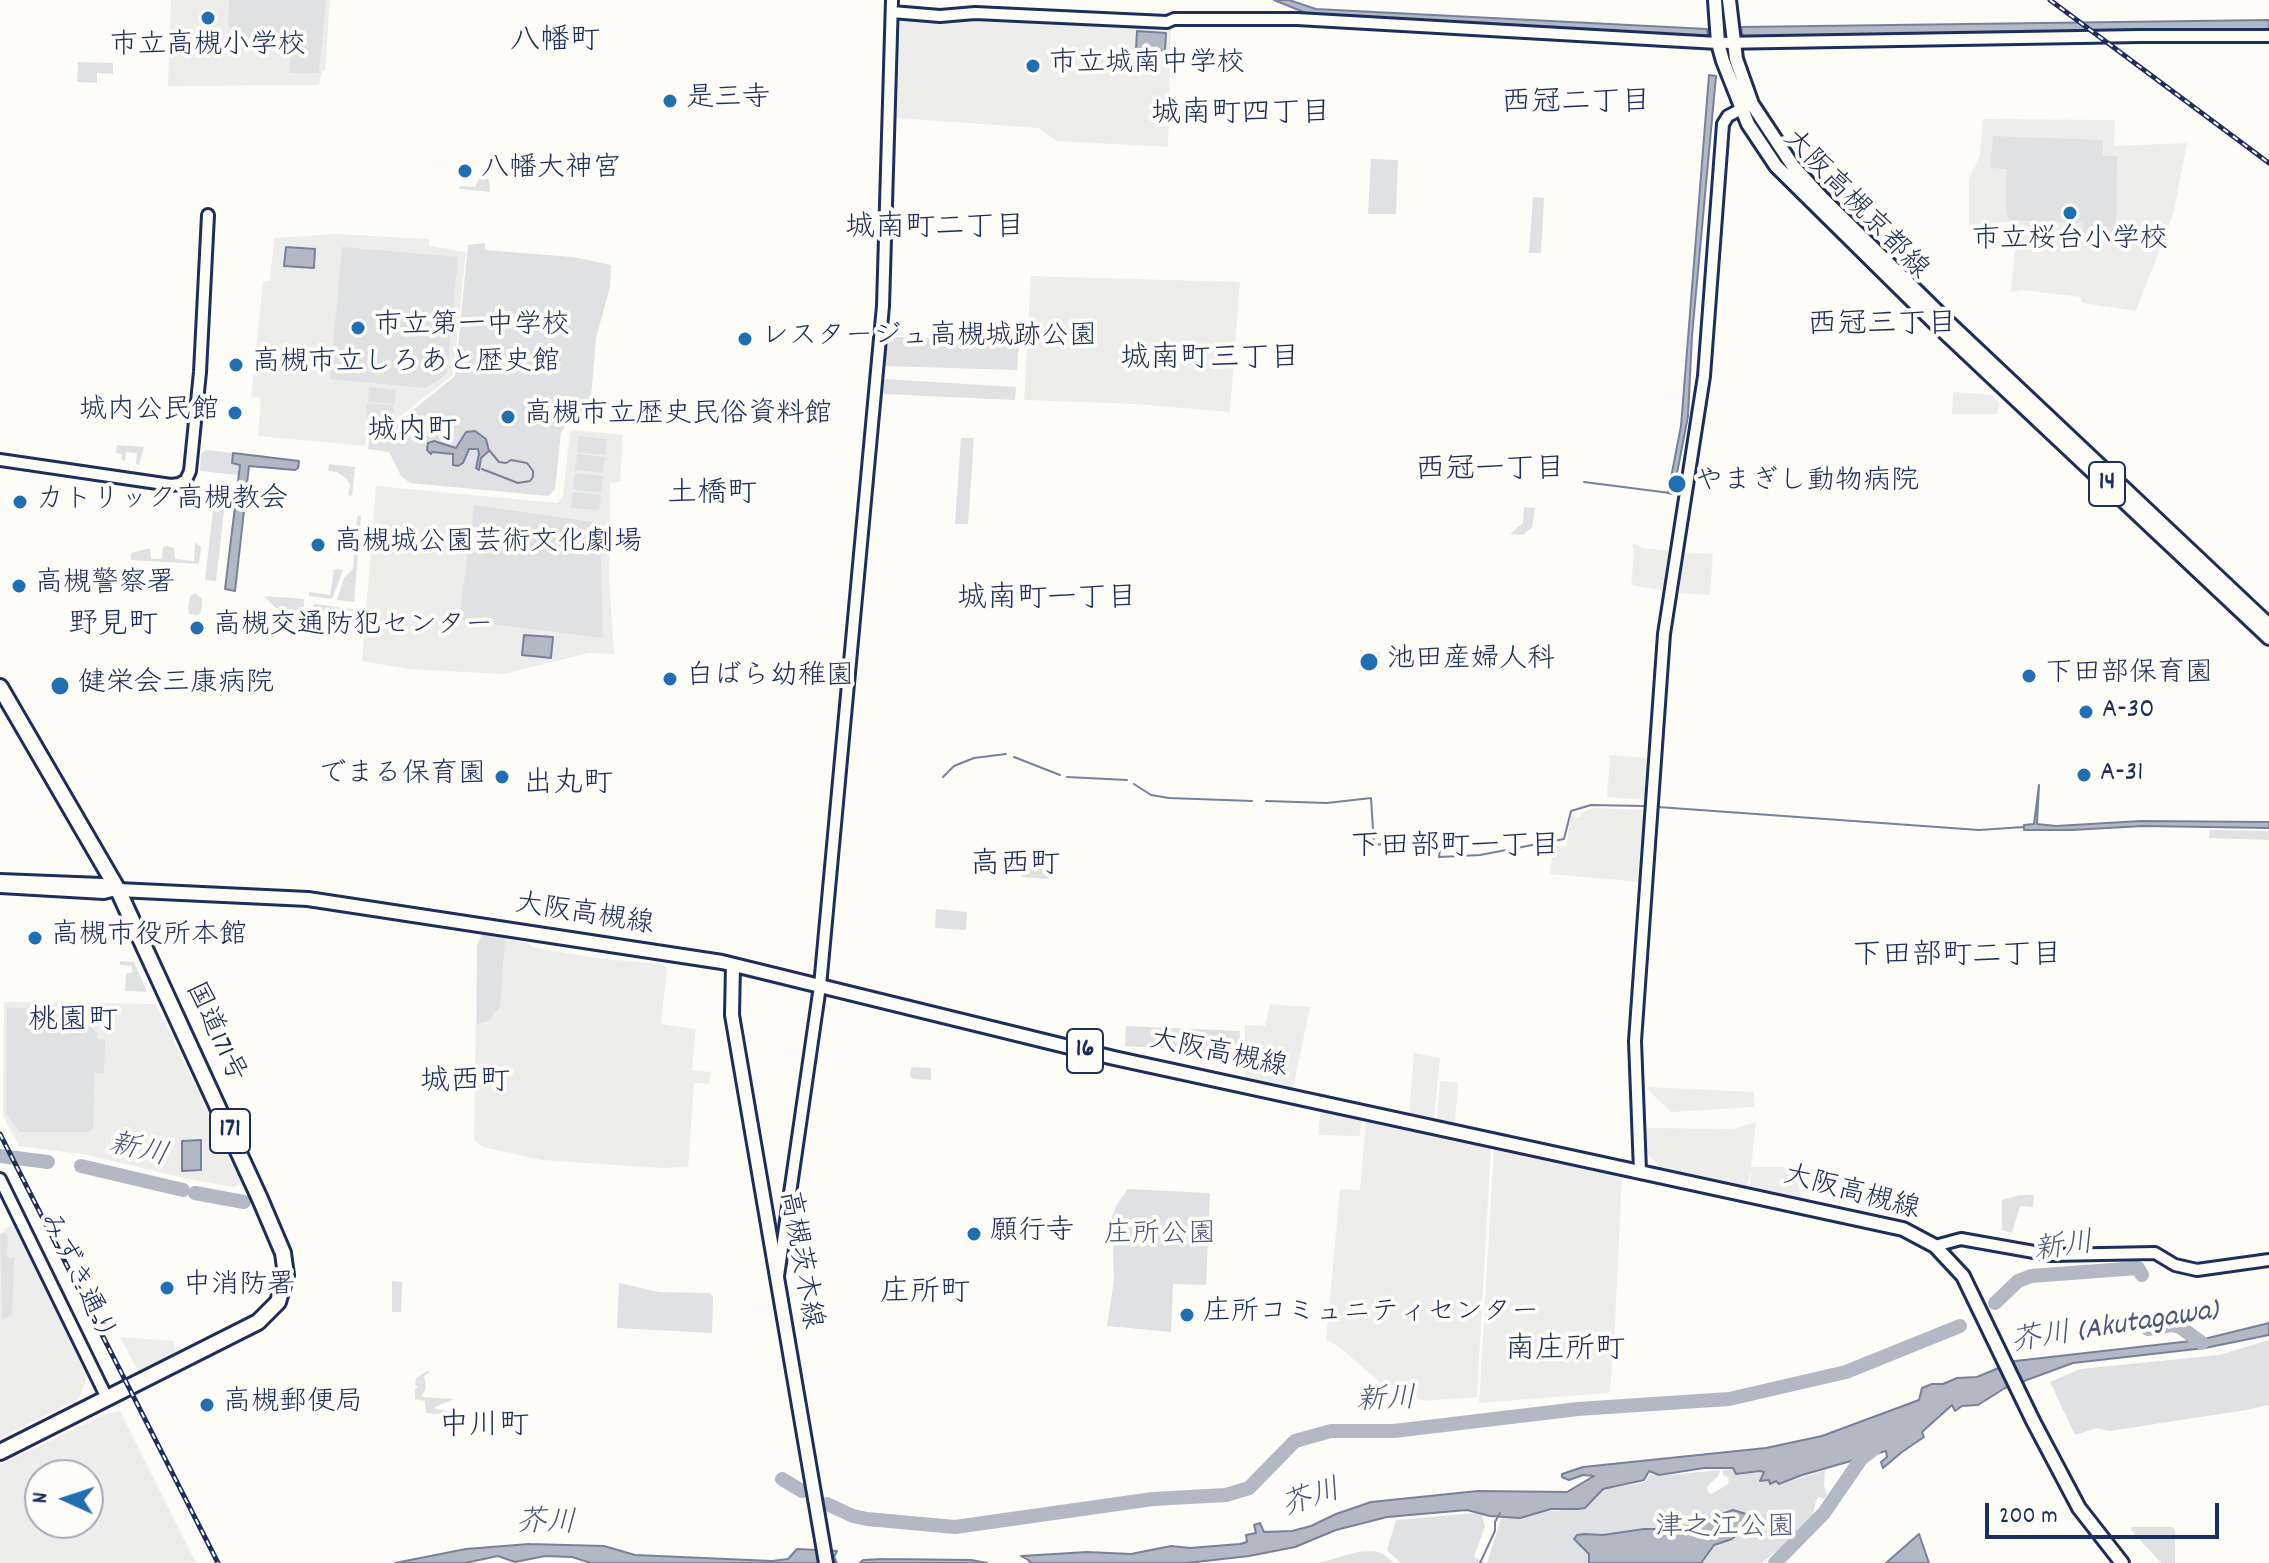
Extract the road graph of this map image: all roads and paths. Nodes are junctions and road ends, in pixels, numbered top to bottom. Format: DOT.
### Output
graph roads {
  1 [pos="1715,0"];
  2 [pos="1729,0"];
  3 [pos="892,6"];
  4 [pos="1717,36"];
  5 [pos="1732,36"];
  6 [pos="2269,36"];
  7 [pos="1747,106"];
  8 [pos="208,215"];
  9 [pos="1946,328"];
  10 [pos="0,460"];
  11 [pos="2269,625"];
  12 [pos="2269,638"];
  13 [pos="0,687"];
  14 [pos="0,880"];
  15 [pos="0,887"];
  16 [pos="118,890"];
  17 [pos="733,965"];
  18 [pos="820,986"];
  19 [pos="1640,1171"];
  20 [pos="0,1179"];
  21 [pos="1935,1246"];
  22 [pos="2269,1260"];
  23 [pos="777,1278"];
  24 [pos="107,1398"];
  25 [pos="0,1452"];
  26 [pos="826,1563"];
  27 [pos="2122,1563"];
  1 -- 4 [label="main road, 大阪高槻京都線 / 14"];
  2 -- 5 [label="main road, 大阪高槻京都線 / 14"];
  3 -- 4 [label="street"];
  3 -- 18 [label="street"];
  4 -- 5 [label="street"];
  4 -- 7 [label="main road, 大阪高槻京都線 / 14"];
  5 -- 6 [label="street"];
  5 -- 7 [label="main road, 大阪高槻京都線 / 14"];
  7 -- 9 [label="main road, 大阪高槻京都線 / 14"];
  7 -- 19 [label="street"];
  8 -- 10 [label="street"];
  9 -- 11 [label="main road, 大阪高槻京都線 / 14"];
  9 -- 12 [label="main road, 大阪高槻京都線 / 14"];
  13 -- 16 [label="highway, 国道171号 / 171"];
  14 -- 16 [label="street"];
  15 -- 16 [label="street"];
  16 -- 17 [label="main road, 大阪高槻線 / 16"];
  16 -- 24 [label="highway, 国道171号 / 171"];
  17 -- 18 [label="main road, 大阪高槻線 / 16"];
  17 -- 23 [label="main road, 高槻茨木線"];
  18 -- 19 [label="main road, 大阪高槻線 / 16"];
  18 -- 23 [label="street"];
  19 -- 21 [label="main road, 大阪高槻線 / 16"];
  20 -- 24 [label="street, みずき通り"];
  21 -- 22 [label="street"];
  21 -- 27 [label="main road, 大阪高槻線 / 16"];
  23 -- 26 [label="main road, 高槻茨木線"];
  24 -- 25 [label="highway, 国道171号 / 171"];
}
